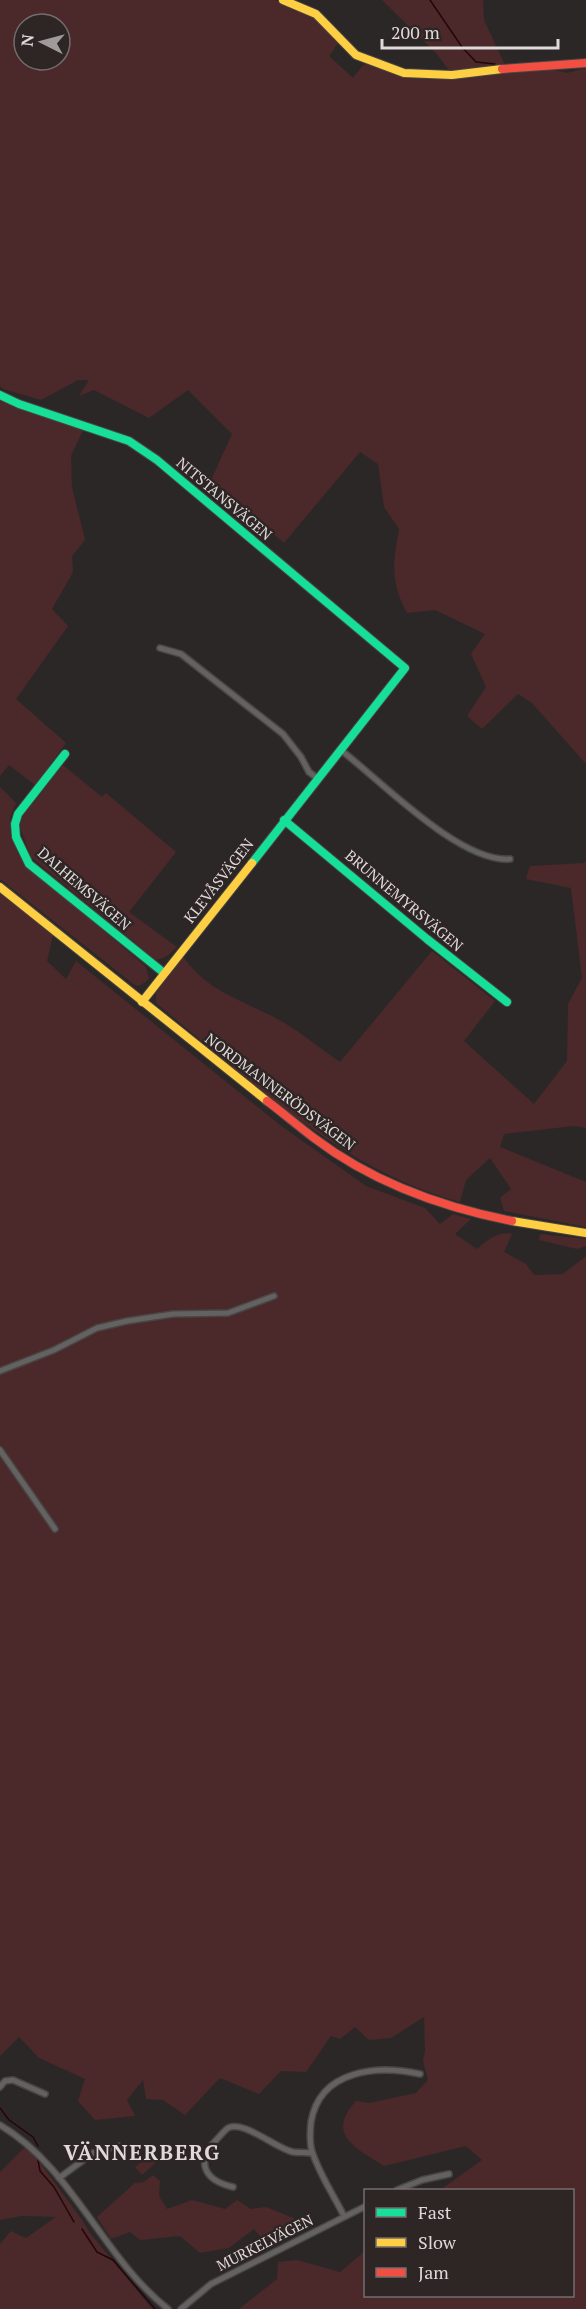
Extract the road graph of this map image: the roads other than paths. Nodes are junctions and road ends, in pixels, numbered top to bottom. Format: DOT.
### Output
graph roads {
  1 [pos="284,0"];
  2 [pos="586,63"];
  3 [pos="0,395"];
  4 [pos="160,648"];
  5 [pos="405,668"];
  6 [pos="342,751"];
  7 [pos="65,754"];
  8 [pos="317,778"];
  9 [pos="284,820"];
  10 [pos="510,860"];
  11 [pos="0,887"];
  12 [pos="164,973"];
  13 [pos="142,1002"];
  14 [pos="507,1002"];
  15 [pos="586,1233"];
  16 [pos="274,1296"];
  17 [pos="0,1371"];
  18 [pos="0,1450"];
  19 [pos="55,1529"];
  20 [pos="420,2074"];
  21 [pos="0,2087"];
  22 [pos="45,2094"];
  23 [pos="0,2125"];
  24 [pos="119,2146"];
  25 [pos="312,2153"];
  26 [pos="449,2174"];
  27 [pos="59,2178"];
  28 [pos="233,2187"];
  29 [pos="400,2189"];
  30 [pos="364,2207"];
  31 [pos="344,2216"];
  32 [pos="168,2309"];
  33 [pos="181,2309"];
  1 -- 2 [label="street"];
  3 -- 5 [label="street, NITSTANSVÄGEN"];
  4 -- 8 [label="street"];
  5 -- 6 [label="street, KLEVÅSVÄGEN"];
  6 -- 8 [label="street, KLEVÅSVÄGEN"];
  6 -- 10 [label="street"];
  7 -- 12 [label="street, DALHEMSVÄGEN"];
  8 -- 9 [label="street, KLEVÅSVÄGEN"];
  9 -- 12 [label="street, KLEVÅSVÄGEN"];
  9 -- 14 [label="street, BRUNNEMYRSVÄGEN"];
  11 -- 13 [label="street, NORDMANNERÖDSVÄGEN"];
  12 -- 13 [label="street, KLEVÅSVÄGEN"];
  13 -- 15 [label="street, NORDMANNERÖDSVÄGEN"];
  16 -- 17 [label="street"];
  18 -- 19 [label="street"];
  20 -- 25 [label="street"];
  21 -- 22 [label="street"];
  23 -- 27 [label="street"];
  24 -- 27 [label="street"];
  25 -- 28 [label="street"];
  25 -- 31 [label="street"];
  26 -- 29 [label="street"];
  27 -- 32 [label="street"];
  30 -- 31 [label="street, MURKELVÄGEN"];
  31 -- 33 [label="street, MURKELVÄGEN"];
}
